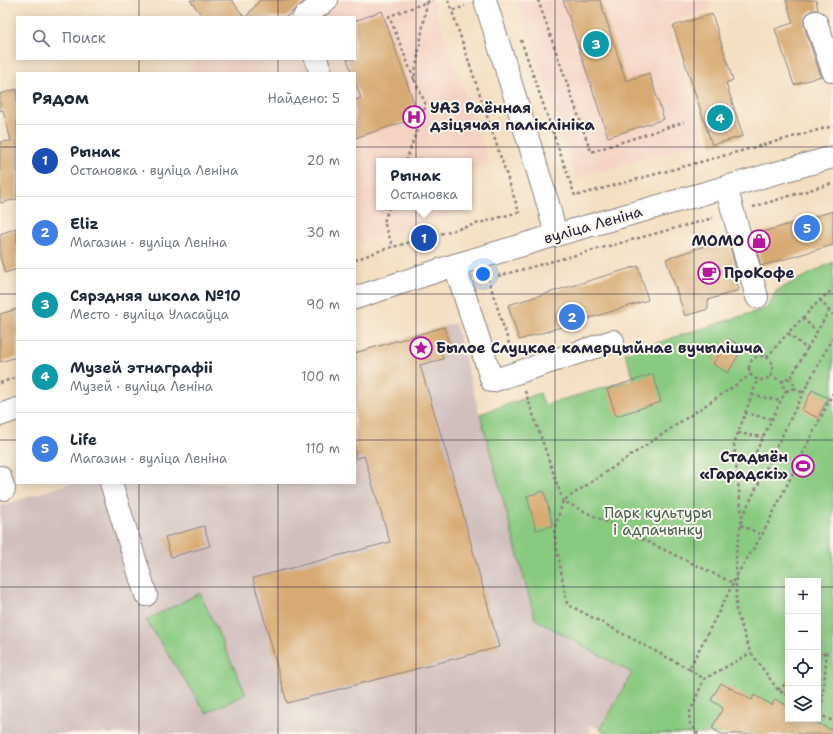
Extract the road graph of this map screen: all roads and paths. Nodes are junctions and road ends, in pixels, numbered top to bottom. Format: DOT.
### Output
graph roads {
  1 [pos="327,0"];
  2 [pos="433,0"];
  3 [pos="448,0"];
  4 [pos="538,0"];
  5 [pos="427,2"];
  6 [pos="475,3"];
  7 [pos="452,11"];
  8 [pos="305,16"];
  9 [pos="816,22"];
  10 [pos="520,38"];
  11 [pos="316,60"];
  12 [pos="321,72"];
  13 [pos="833,72"];
  14 [pos="414,79"];
  15 [pos="684,122"];
  16 [pos="833,126"];
  17 [pos="833,157"];
  18 [pos="407,158"];
  19 [pos="833,183"];
  20 [pos="726,187"];
  21 [pos="388,210"];
  22 [pos="733,212"];
  23 [pos="556,235"];
  24 [pos="392,247"];
  25 [pos="356,260"];
  26 [pos="455,265"];
  27 [pos="488,278"];
  28 [pos="462,286"];
  29 [pos="833,289"];
  30 [pos="757,297"];
  31 [pos="356,298"];
  32 [pos="820,300"];
  33 [pos="830,311"];
  34 [pos="833,315"];
  35 [pos="803,318"];
  36 [pos="817,332"];
  37 [pos="788,333"];
  38 [pos="833,337"];
  39 [pos="613,341"];
  40 [pos="807,349"];
  41 [pos="767,357"];
  42 [pos="518,372"];
  43 [pos="752,374"];
  44 [pos="770,375"];
  45 [pos="16,377"];
  46 [pos="758,378"];
  47 [pos="790,379"];
  48 [pos="783,382"];
  49 [pos="0,383"];
  50 [pos="794,388"];
  51 [pos="786,390"];
  52 [pos="803,393"];
  53 [pos="833,393"];
  54 [pos="752,395"];
  55 [pos="781,401"];
  56 [pos="16,409"];
  57 [pos="745,413"];
  58 [pos="0,415"];
  59 [pos="772,419"];
  60 [pos="738,433"];
  61 [pos="764,437"];
  62 [pos="772,456"];
  63 [pos="752,460"];
  64 [pos="736,465"];
  65 [pos="111,484"];
  66 [pos="563,501"];
  67 [pos="742,518"];
  68 [pos="741,525"];
  69 [pos="762,535"];
  70 [pos="736,576"];
  71 [pos="733,583"];
  72 [pos="146,595"];
  73 [pos="751,653"];
  74 [pos="821,656"];
  75 [pos="689,669"];
  76 [pos="704,679"];
  77 [pos="785,684"];
  78 [pos="778,690"];
  79 [pos="785,694"];
  80 [pos="821,705"];
  81 [pos="821,715"];
  82 [pos="833,721"];
  83 [pos="698,734"];
  1 -- 8 [label="main road"];
  2 -- 5 [label="path"];
  3 -- 7 [label="path"];
  4 -- 15 [label="path"];
  5 -- 14 [label="path"];
  5 -- 14 [label="path"];
  6 -- 7 [label="path"];
  6 -- 23 [label="main road"];
  7 -- 24 [label="path"];
  9 -- 13 [label="main road"];
  10 -- 16 [label="path"];
  11 -- 12 [label="main road"];
  14 -- 18 [label="path"];
  17 -- 20 [label="main road, вуліца Леніна"];
  19 -- 22 [label="path"];
  20 -- 22 [label="main road"];
  20 -- 23 [label="main road, вуліца Леніна"];
  21 -- 24 [label="path"];
  22 -- 27 [label="path"];
  22 -- 30 [label="main road"];
  23 -- 26 [label="main road, вуліца Леніна"];
  24 -- 25 [label="path"];
  26 -- 28 [label="main road"];
  26 -- 31 [label="main road, вуліца Леніна"];
  27 -- 28 [label="path"];
  27 -- 42 [label="path"];
  28 -- 42 [label="main road"];
  29 -- 32 [label="path"];
  32 -- 33 [label="path"];
  32 -- 35 [label="path"];
  33 -- 34 [label="path"];
  33 -- 36 [label="path"];
  35 -- 36 [label="path"];
  35 -- 37 [label="path"];
  36 -- 40 [label="path"];
  37 -- 40 [label="path"];
  37 -- 41 [label="path"];
  38 -- 52 [label="path"];
  39 -- 42 [label="main road"];
  40 -- 47 [label="path"];
  41 -- 43 [label="path"];
  41 -- 44 [label="path"];
  42 -- 66 [label="path"];
  43 -- 46 [label="path"];
  43 -- 66 [label="path"];
  44 -- 46 [label="path"];
  44 -- 48 [label="path"];
  45 -- 49 [label="path"];
  46 -- 54 [label="path"];
  47 -- 48 [label="path"];
  47 -- 50 [label="path"];
  48 -- 51 [label="path"];
  50 -- 51 [label="path"];
  50 -- 52 [label="path"];
  51 -- 55 [label="path"];
  52 -- 62 [label="path"];
  53 -- 69 [label="path"];
  54 -- 55 [label="path"];
  54 -- 57 [label="path"];
  55 -- 59 [label="path"];
  56 -- 58 [label="main road"];
  57 -- 59 [label="path"];
  57 -- 60 [label="path"];
  59 -- 61 [label="path"];
  60 -- 61 [label="path"];
  60 -- 64 [label="path"];
  61 -- 63 [label="path"];
  62 -- 63 [label="path"];
  62 -- 67 [label="path"];
  63 -- 64 [label="path"];
  64 -- 67 [label="path"];
  65 -- 72 [label="main road"];
  66 -- 71 [label="path"];
  66 -- 75 [label="path"];
  67 -- 68 [label="path"];
  68 -- 69 [label="path"];
  68 -- 70 [label="path"];
  69 -- 70 [label="path"];
  70 -- 71 [label="path"];
  70 -- 73 [label="path"];
  71 -- 75 [label="path"];
  73 -- 76 [label="path"];
  73 -- 78 [label="path"];
  74 -- 80 [label="path"];
  75 -- 76 [label="path"];
  76 -- 83 [label="path"];
  77 -- 78 [label="path"];
  78 -- 79 [label="path"];
  81 -- 82 [label="path"];
}
